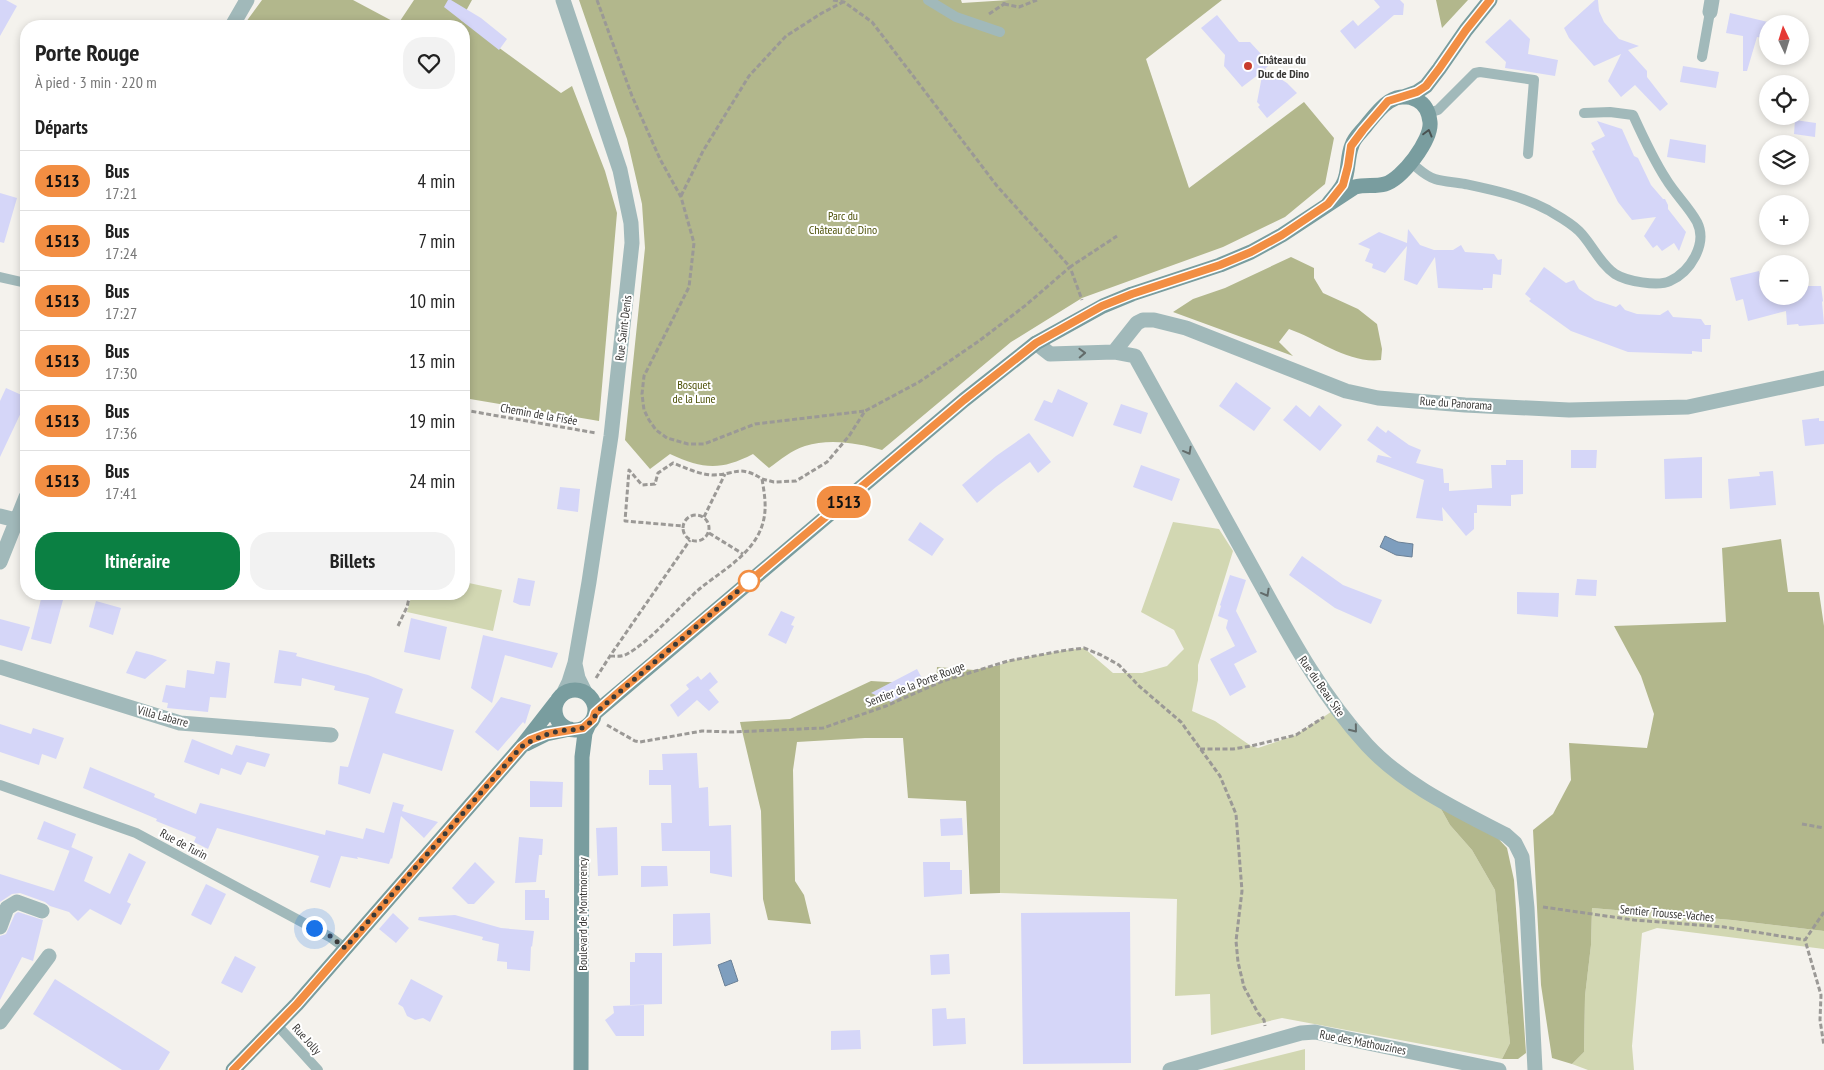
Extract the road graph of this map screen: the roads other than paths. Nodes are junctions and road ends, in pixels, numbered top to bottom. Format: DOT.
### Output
graph roads {
  1 [pos="247,0"];
  2 [pos="563,0"];
  3 [pos="928,0"];
  4 [pos="1490,0"];
  5 [pos="1711,6"];
  6 [pos="235,20"];
  7 [pos="1000,32"];
  8 [pos="1702,57"];
  9 [pos="1439,69"];
  10 [pos="1403,97"];
  11 [pos="1428,113"];
  12 [pos="1584,113"];
  13 [pos="1350,153"];
  14 [pos="1528,154"];
  15 [pos="1410,162"];
  16 [pos="1371,185"];
  17 [pos="1328,204"];
  18 [pos="0,277"];
  19 [pos="20,282"];
  20 [pos="1036,343"];
  21 [pos="1114,352"];
  22 [pos="1824,378"];
  23 [pos="20,511"];
  24 [pos="0,516"];
  25 [pos="16,520"];
  26 [pos="0,562"];
  27 [pos="575,663"];
  28 [pos="0,667"];
  29 [pos="620,691"];
  30 [pos="586,693"];
  31 [pos="559,698"];
  32 [pos="592,718"];
  33 [pos="571,729"];
  34 [pos="331,735"];
  35 [pos="521,747"];
  36 [pos="582,757"];
  37 [pos="0,785"];
  38 [pos="42,911"];
  39 [pos="0,927"];
  40 [pos="345,948"];
  41 [pos="50,956"];
  42 [pos="0,1022"];
  43 [pos="277,1025"];
  44 [pos="233,1070"];
  45 [pos="318,1070"];
  46 [pos="581,1070"];
  47 [pos="1170,1070"];
  48 [pos="1499,1070"];
  49 [pos="1535,1070"];
  1 -- 6 [label="street"];
  2 -- 27 [label="street, Rue Saint-Denis"];
  3 -- 7 [label="lane"];
  4 -- 9 [label="main road"];
  5 -- 8 [label="lane"];
  9 -- 10 [label="main road"];
  9 -- 11 [label="main road"];
  10 -- 11 [label="main road"];
  10 -- 13 [label="main road"];
  11 -- 14 [label="lane"];
  15 -- 11 [label="main road, one-way"];
  12 -- 15 [label="lane"];
  13 -- 16 [label="main road"];
  13 -- 17 [label="main road"];
  15 -- 16 [label="main road"];
  16 -- 17 [label="main road"];
  17 -- 20 [label="main road"];
  18 -- 19 [label="lane"];
  20 -- 21 [label="street, Rue du Beau Site, one-way"];
  20 -- 29 [label="main road"];
  21 -- 22 [label="street, Rue du Panorama"];
  21 -- 49 [label="street, Rue du Beau Site, one-way"];
  23 -- 25 [label="street"];
  24 -- 25 [label="street"];
  25 -- 26 [label="street"];
  27 -- 30 [label="street, Rue Saint-Denis"];
  27 -- 31 [label="street, Rue Saint-Denis"];
  28 -- 34 [label="street, Villa Labarre"];
  29 -- 30 [label="main road"];
  29 -- 32 [label="main road"];
  30 -- 31 [label="main road"];
  30 -- 32 [label="main road"];
  31 -- 33 [label="main road"];
  31 -- 35 [label="main road"];
  32 -- 33 [label="main road"];
  32 -- 36 [label="main road, Boulevard de Montmorency"];
  33 -- 35 [label="main road"];
  33 -- 36 [label="main road, Boulevard de Montmorency"];
  35 -- 40 [label="main road"];
  36 -- 46 [label="main road, Boulevard de Montmorency"];
  37 -- 40 [label="lane, Rue de Turin"];
  38 -- 39 [label="street"];
  40 -- 43 [label="main road"];
  41 -- 42 [label="street"];
  43 -- 44 [label="main road"];
  43 -- 45 [label="lane, Rue Jolly"];
  47 -- 48 [label="street, Rue des Mathouzines"];
}
